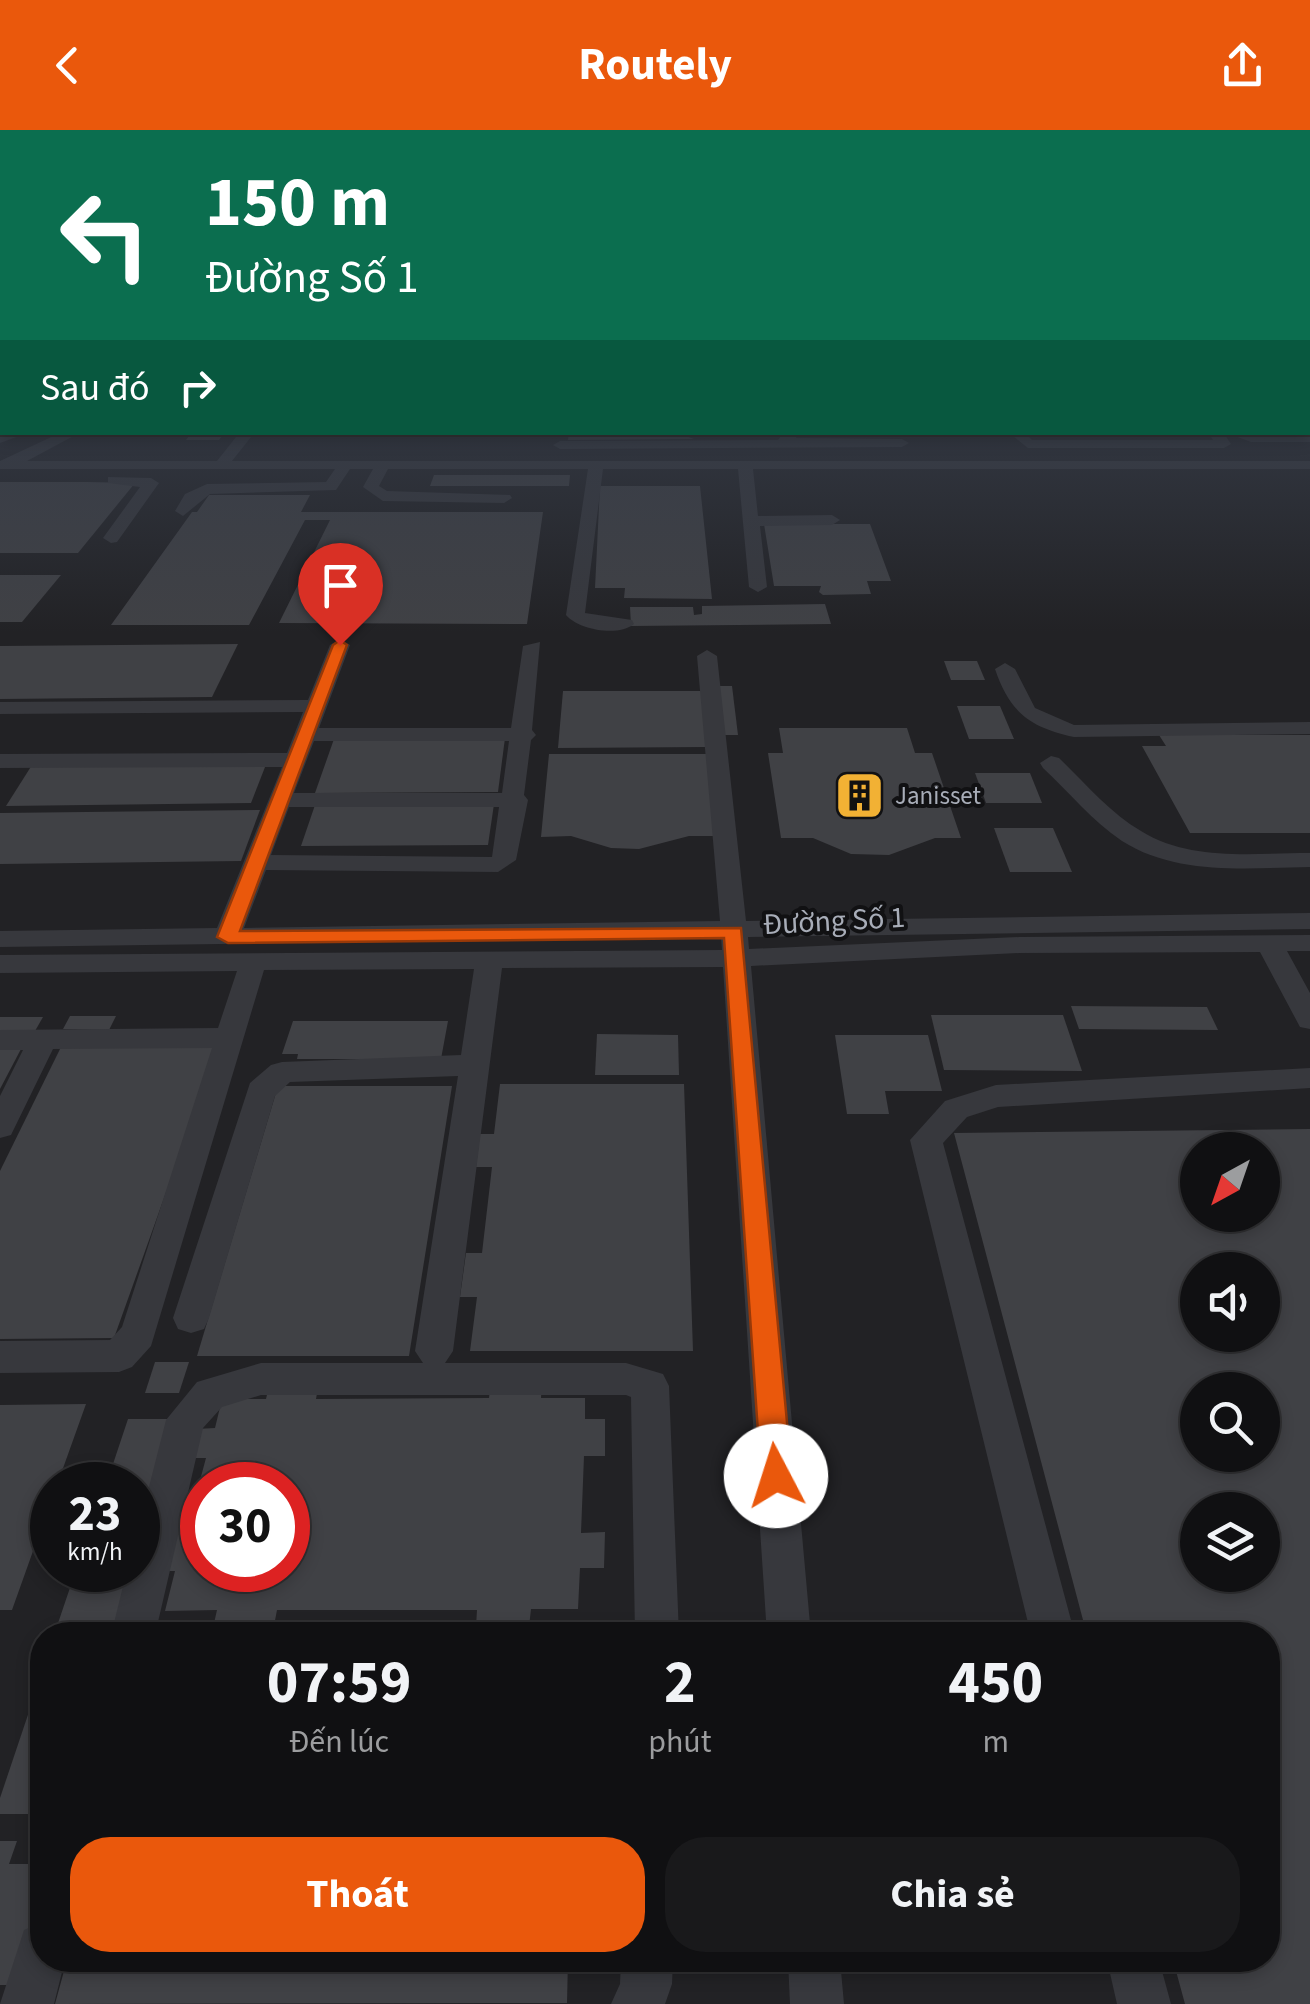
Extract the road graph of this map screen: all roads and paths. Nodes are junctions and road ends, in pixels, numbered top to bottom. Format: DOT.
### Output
graph roads {
  1 [pos="26,457"];
  2 [pos="227,457"];
  3 [pos="1155,457"];
  4 [pos="221,465"];
  5 [pos="346,465"];
  6 [pos="384,465"];
  7 [pos="1310,465"];
  8 [pos="1161,466"];
  9 [pos="3,470"];
  10 [pos="595,474"];
  11 [pos="746,474"];
  12 [pos="668,482"];
  13 [pos="816,483"];
  14 [pos="331,486"];
  15 [pos="371,488"];
  16 [pos="504,498"];
  17 [pos="183,511"];
  18 [pos="832,520"];
  19 [pos="752,521"];
  20 [pos="111,538"];
  21 [pos="758,587"];
  22 [pos="625,624"];
  23 [pos="340,645"];
  24 [pos="534,646"];
  25 [pos="707,656"];
  26 [pos="1006,669"];
  27 [pos="316,706"];
  28 [pos="0,708"];
  29 [pos="1310,728"];
  30 [pos="306,734"];
  31 [pos="525,735"];
  32 [pos="296,760"];
  33 [pos="0,761"];
  34 [pos="1051,763"];
  35 [pos="280,800"];
  36 [pos="516,800"];
  37 [pos="1310,860"];
  38 [pos="256,862"];
  39 [pos="1310,921"];
  40 [pos="228,937"];
  41 [pos="0,939"];
  42 [pos="1270,944"];
  43 [pos="1310,944"];
  44 [pos="735,945"];
  45 [pos="489,960"];
  46 [pos="253,962"];
  47 [pos="0,964"];
  48 [pos="1310,1020"];
  49 [pos="230,1038"];
  50 [pos="0,1040"];
  51 [pos="43,1040"];
  52 [pos="474,1065"];
  53 [pos="1310,1078"];
  54 [pos="0,1127"];
  55 [pos="190,1318"];
  56 [pos="434,1352"];
  57 [pos="0,1357"];
  58 [pos="136,1622"];
  59 [pos="657,1622"];
  60 [pos="787,1622"];
  61 [pos="1049,1622"];
  62 [pos="36,1972"];
  63 [pos="646,1972"];
  64 [pos="815,1972"];
  65 [pos="1136,1972"];
  66 [pos="27,2004"];
  67 [pos="638,2004"];
  68 [pos="817,2004"];
  69 [pos="1144,2004"];
  1 -- 9 [label="street"];
  2 -- 4 [label="street"];
  3 -- 8 [label="street"];
  4 -- 5 [label="street"];
  4 -- 9 [label="street"];
  5 -- 6 [label="street"];
  5 -- 14 [label="street"];
  6 -- 10 [label="street"];
  6 -- 15 [label="street"];
  7 -- 8 [label="street"];
  8 -- 11 [label="street"];
  9 -- 20 [label="street"];
  10 -- 11 [label="street"];
  10 -- 12 [label="street"];
  10 -- 22 [label="street"];
  11 -- 13 [label="street"];
  11 -- 19 [label="street"];
  14 -- 15 [label="street"];
  14 -- 17 [label="street"];
  15 -- 16 [label="street"];
  18 -- 19 [label="street"];
  19 -- 21 [label="street"];
  23 -- 27 [label="street"];
  24 -- 31 [label="street"];
  25 -- 44 [label="street"];
  26 -- 29 [label="street"];
  27 -- 28 [label="street"];
  27 -- 30 [label="street"];
  30 -- 31 [label="street"];
  30 -- 32 [label="street"];
  31 -- 36 [label="street"];
  32 -- 33 [label="street"];
  32 -- 35 [label="street"];
  34 -- 37 [label="street"];
  35 -- 36 [label="street"];
  35 -- 38 [label="street"];
  36 -- 38 [label="street"];
  38 -- 40 [label="street"];
  39 -- 44 [label="street, Đường Số 1"];
  40 -- 41 [label="street, Đường Số 1"];
  40 -- 44 [label="street, Đường Số 1"];
  42 -- 43 [label="street, Đường Số 1"];
  42 -- 44 [label="street, Đường Số 1"];
  42 -- 48 [label="street"];
  44 -- 45 [label="street, Đường Số 1"];
  44 -- 60 [label="street"];
  45 -- 46 [label="street, Đường Số 1"];
  45 -- 52 [label="street"];
  46 -- 47 [label="street, Đường Số 1"];
  46 -- 49 [label="street"];
  49 -- 51 [label="street"];
  49 -- 57 [label="street"];
  50 -- 51 [label="street"];
  51 -- 54 [label="street"];
  52 -- 55 [label="street"];
  52 -- 56 [label="street"];
  53 -- 61 [label="street"];
  58 -- 59 [label="street"];
  62 -- 66 [label="street"];
  63 -- 67 [label="street"];
  64 -- 68 [label="street"];
  65 -- 69 [label="street"];
}
